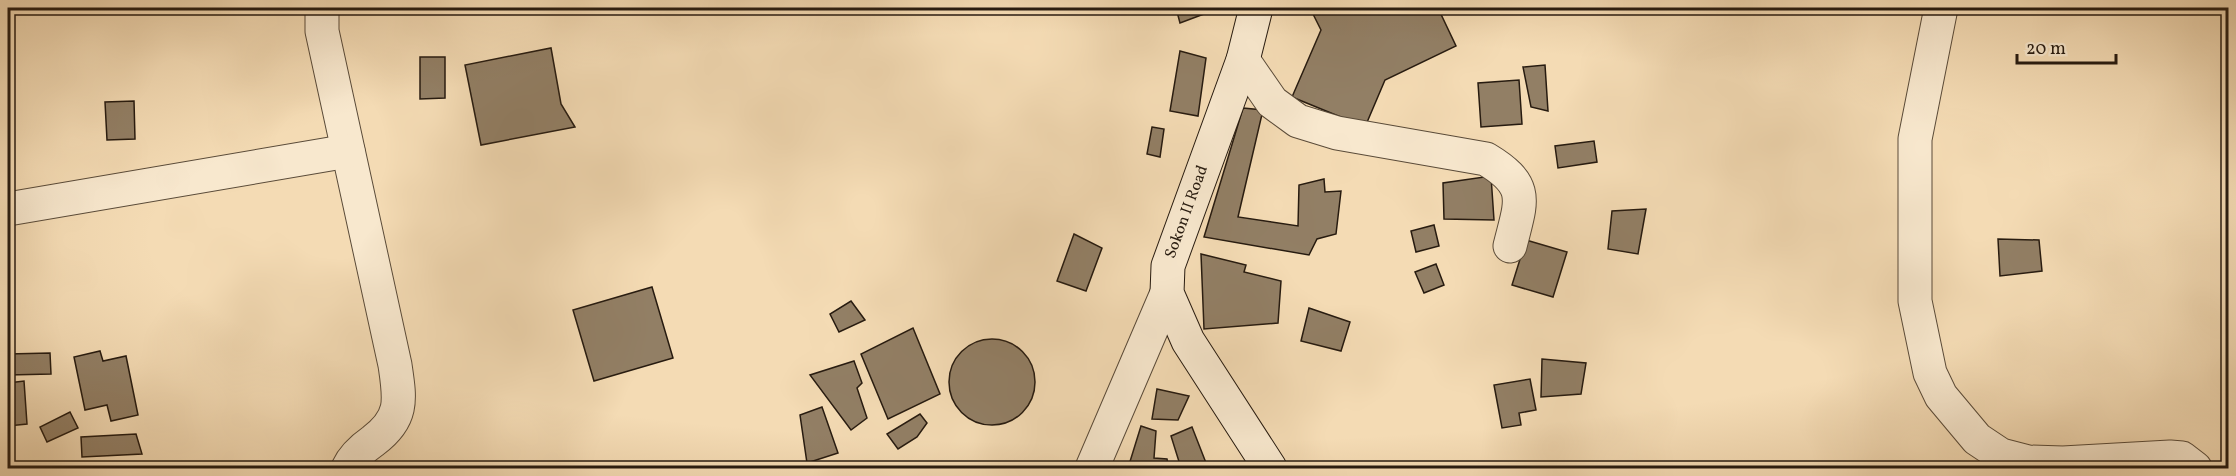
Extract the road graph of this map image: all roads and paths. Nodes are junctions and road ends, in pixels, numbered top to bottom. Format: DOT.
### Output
graph roads {
  1 [pos="322,8"];
  2 [pos="1256,8"];
  3 [pos="1941,8"];
  4 [pos="1243,60"];
  5 [pos="348,151"];
  6 [pos="8,209"];
  7 [pos="1509,246"];
  8 [pos="1167,294"];
  9 [pos="348,468"];
  10 [pos="1092,468"];
  11 [pos="1270,468"];
  12 [pos="2195,468"];
  1 -- 5 [label="street"];
  2 -- 4 [label="street, Sokon II Road"];
  3 -- 12 [label="street"];
  4 -- 7 [label="street"];
  4 -- 8 [label="street, Sokon II Road"];
  5 -- 6 [label="street"];
  5 -- 9 [label="street"];
  8 -- 10 [label="street"];
  8 -- 11 [label="street, Sokon II Road"];
}
